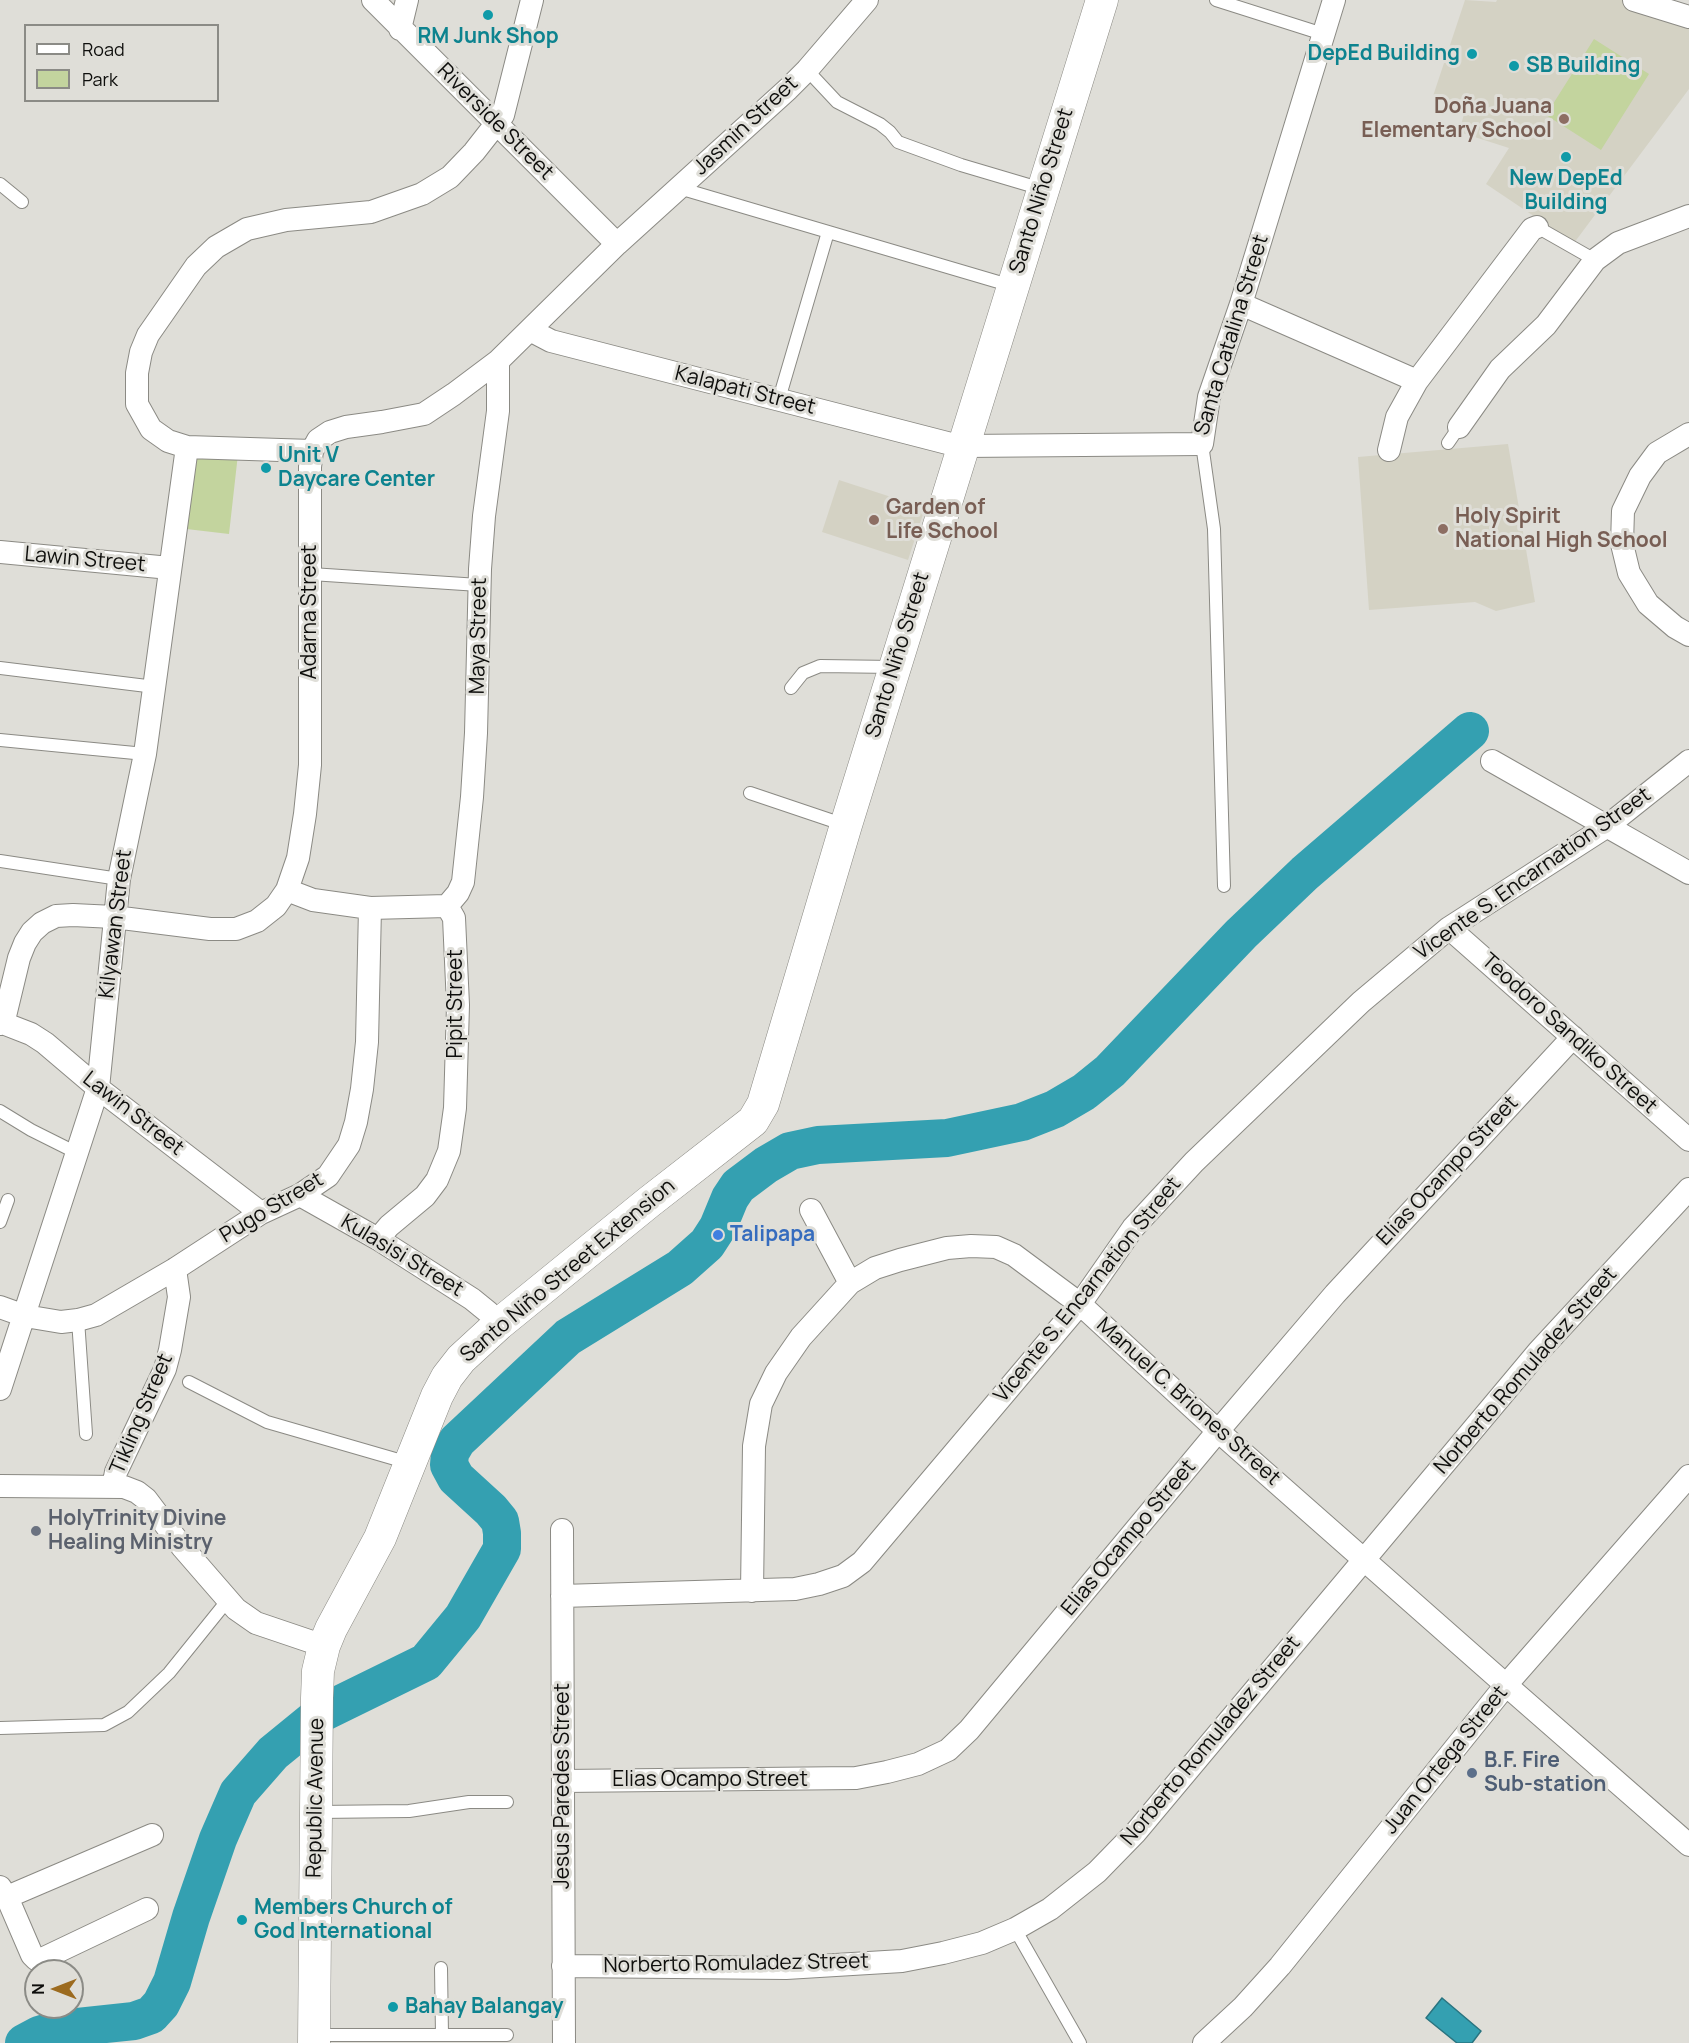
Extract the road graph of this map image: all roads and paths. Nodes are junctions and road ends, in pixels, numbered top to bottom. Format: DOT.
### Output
graph roads {
  1 [pos="373,0"];
  2 [pos="407,0"];
  3 [pos="532,0"];
  4 [pos="867,0"];
  5 [pos="1102,0"];
  6 [pos="1216,0"];
  7 [pos="1334,0"];
  8 [pos="1634,0"];
  9 [pos="1689,17"];
  10 [pos="400,29"];
  11 [pos="1323,34"];
  12 [pos="807,70"];
  13 [pos="498,123"];
  14 [pos="0,184"];
  15 [pos="679,188"];
  16 [pos="1043,189"];
  17 [pos="22,202"];
  18 [pos="1689,216"];
  19 [pos="1537,227"];
  20 [pos="828,232"];
  21 [pos="617,244"];
  22 [pos="1595,261"];
  23 [pos="1013,286"];
  24 [pos="1241,304"];
  25 [pos="530,330"];
  26 [pos="498,361"];
  27 [pos="1417,381"];
  28 [pos="779,399"];
  29 [pos="1689,434"];
  30 [pos="1453,435"];
  31 [pos="1202,444"];
  32 [pos="963,446"];
  33 [pos="187,447"];
  34 [pos="1389,450"];
  35 [pos="312,451"];
  36 [pos="0,552"];
  37 [pos="170,568"];
  38 [pos="311,574"];
  39 [pos="479,585"];
  40 [pos="1689,635"];
  41 [pos="895,667"];
  42 [pos="0,668"];
  43 [pos="155,687"];
  44 [pos="791,688"];
  45 [pos="0,740"];
  46 [pos="145,754"];
  47 [pos="1492,761"];
  48 [pos="1689,761"];
  49 [pos="750,793"];
  50 [pos="846,825"];
  51 [pos="1606,827"];
  52 [pos="0,861"];
  53 [pos="1689,873"];
  54 [pos="119,879"];
  55 [pos="1224,886"];
  56 [pos="287,891"];
  57 [pos="447,906"];
  58 [pos="370,908"];
  59 [pos="114,917"];
  60 [pos="1449,928"];
  61 [pos="0,1023"];
  62 [pos="1574,1037"];
  63 [pos="98,1088"];
  64 [pos="763,1104"];
  65 [pos="0,1111"];
  66 [pos="1689,1140"];
  67 [pos="77,1153"];
  68 [pos="1689,1189"];
  69 [pos="300,1195"];
  70 [pos="8,1200"];
  71 [pos="811,1210"];
  72 [pos="261,1213"];
  73 [pos="0,1222"];
  74 [pos="378,1239"];
  75 [pos="175,1269"];
  76 [pos="850,1283"];
  77 [pos="1080,1304"];
  78 [pos="0,1307"];
  79 [pos="25,1316"];
  80 [pos="78,1320"];
  81 [pos="499,1324"];
  82 [pos="189,1382"];
  83 [pos="0,1389"];
  84 [pos="1218,1431"];
  85 [pos="86,1434"];
  86 [pos="410,1463"];
  87 [pos="1689,1476"];
  88 [pos="0,1485"];
  89 [pos="113,1487"];
  90 [pos="562,1530"];
  91 [pos="1364,1560"];
  92 [pos="752,1591"];
  93 [pos="562,1596"];
  94 [pos="227,1601"];
  95 [pos="324,1646"];
  96 [pos="1506,1685"];
  97 [pos="317,1698"];
  98 [pos="0,1728"];
  99 [pos="563,1781"];
  100 [pos="507,1802"];
  101 [pos="315,1812"];
  102 [pos="152,1835"];
  103 [pos="1689,1845"];
  104 [pos="4,1892"];
  105 [pos="147,1909"];
  106 [pos="1015,1929"];
  107 [pos="563,1966"];
  108 [pos="441,1968"];
  109 [pos="442,2035"];
  110 [pos="507,2035"];
  111 [pos="314,2039"];
  112 [pos="564,2043"];
  113 [pos="1080,2043"];
  114 [pos="1204,2043"];
  1 -- 10 [label="street, Riverside Street"];
  2 -- 10 [label="street"];
  3 -- 13 [label="street"];
  4 -- 12 [label="street, Jasmin Street"];
  5 -- 16 [label="main road, Santo Niño Street"];
  6 -- 11 [label="lane"];
  7 -- 11 [label="street, Santa Catalina Street"];
  8 -- 9 [label="street"];
  10 -- 13 [label="street, Riverside Street"];
  11 -- 24 [label="street, Santa Catalina Street"];
  12 -- 15 [label="street, Jasmin Street"];
  12 -- 16 [label="lane"];
  13 -- 21 [label="street, Riverside Street"];
  13 -- 33 [label="street"];
  14 -- 17 [label="lane"];
  15 -- 20 [label="lane"];
  15 -- 21 [label="street, Jasmin Street"];
  16 -- 23 [label="main road, Santo Niño Street"];
  18 -- 22 [label="street"];
  19 -- 22 [label="lane"];
  19 -- 27 [label="street"];
  20 -- 23 [label="lane"];
  20 -- 28 [label="lane"];
  21 -- 25 [label="street"];
  22 -- 30 [label="street"];
  23 -- 32 [label="main road, Santo Niño Street"];
  24 -- 27 [label="street"];
  24 -- 31 [label="street, Santa Catalina Street"];
  25 -- 26 [label="street"];
  25 -- 28 [label="street, Kalapati Street"];
  26 -- 35 [label="street"];
  26 -- 39 [label="street, Maya Street"];
  27 -- 34 [label="street"];
  28 -- 32 [label="street, Kalapati Street"];
  29 -- 40 [label="street"];
  31 -- 32 [label="street, Santa Catalina Street"];
  31 -- 55 [label="lane"];
  32 -- 41 [label="main road, Santo Niño Street"];
  33 -- 35 [label="street"];
  33 -- 37 [label="street, Kilyawan Street"];
  35 -- 38 [label="street, Adarna Street"];
  36 -- 37 [label="street, Lawin Street"];
  37 -- 43 [label="street, Kilyawan Street"];
  38 -- 39 [label="lane"];
  38 -- 56 [label="street, Adarna Street"];
  39 -- 57 [label="street, Maya Street"];
  41 -- 44 [label="lane"];
  41 -- 50 [label="main road, Santo Niño Street"];
  42 -- 43 [label="lane"];
  43 -- 46 [label="street, Kilyawan Street"];
  45 -- 46 [label="lane"];
  46 -- 54 [label="street, Kilyawan Street"];
  47 -- 51 [label="street"];
  48 -- 51 [label="street, Vicente S. Encarnation Street"];
  49 -- 50 [label="lane"];
  50 -- 64 [label="main road, Santo Niño Street"];
  51 -- 53 [label="street"];
  51 -- 60 [label="street, Vicente S. Encarnation Street"];
  52 -- 54 [label="lane"];
  54 -- 59 [label="street, Kilyawan Street"];
  56 -- 58 [label="street"];
  56 -- 59 [label="street, Adarna Street"];
  57 -- 58 [label="street"];
  57 -- 74 [label="street, Pipit Street"];
  58 -- 69 [label="street, Pugo Street"];
  59 -- 61 [label="street, Adarna Street"];
  59 -- 63 [label="street, Kilyawan Street"];
  60 -- 62 [label="street, Teodoro Sandiko Street"];
  60 -- 77 [label="street, Vicente S. Encarnation Street"];
  61 -- 63 [label="street, Lawin Street"];
  62 -- 66 [label="street, Teodoro Sandiko Street"];
  62 -- 84 [label="street, Elias Ocampo Street"];
  63 -- 67 [label="street, Kilyawan Street"];
  63 -- 72 [label="street, Lawin Street"];
  64 -- 81 [label="main road, Santo Niño Street Extension"];
  65 -- 67 [label="lane"];
  67 -- 79 [label="street, Kilyawan Street"];
  68 -- 91 [label="street, Norberto Romuladez Street"];
  69 -- 72 [label="street, Pugo Street"];
  69 -- 74 [label="street, Kulasisi Street"];
  70 -- 73 [label="lane"];
  71 -- 76 [label="street"];
  72 -- 75 [label="street, Pugo Street"];
  74 -- 81 [label="street, Kulasisi Street"];
  75 -- 80 [label="street, Pugo Street"];
  75 -- 89 [label="street, Tikling Street"];
  76 -- 77 [label="street, Manuel C. Briones Street"];
  76 -- 92 [label="street, Manuel C. Briones Street"];
  77 -- 84 [label="street, Manuel C. Briones Street"];
  77 -- 92 [label="street, Vicente S. Encarnation Street"];
  78 -- 79 [label="street, Pugo Street"];
  79 -- 80 [label="street, Pugo Street"];
  79 -- 83 [label="street, Kilyawan Street"];
  80 -- 85 [label="lane"];
  81 -- 86 [label="main road, Santo Niño Street Extension"];
  82 -- 86 [label="lane"];
  84 -- 91 [label="street, Manuel C. Briones Street"];
  84 -- 99 [label="street, Elias Ocampo Street"];
  86 -- 95 [label="main road, Santo Niño Street Extension"];
  87 -- 96 [label="street, Juan Ortega Street"];
  88 -- 89 [label="street"];
  89 -- 94 [label="street"];
  90 -- 93 [label="street, Jesus Paredes Street"];
  91 -- 96 [label="street, Manuel C. Briones Street"];
  91 -- 106 [label="street, Norberto Romuladez Street"];
  92 -- 93 [label="street, Vicente S. Encarnation Street"];
  93 -- 99 [label="street, Jesus Paredes Street"];
  94 -- 95 [label="street"];
  94 -- 98 [label="lane"];
  95 -- 97 [label="main road, Santo Niño Street Extension"];
  96 -- 103 [label="street, Manuel C. Briones Street"];
  96 -- 114 [label="street, Juan Ortega Street"];
  97 -- 101 [label="main road, Republic Avenue"];
  99 -- 107 [label="street, Jesus Paredes Street"];
  100 -- 101 [label="lane"];
  101 -- 111 [label="main road, Republic Avenue"];
  102 -- 104 [label="street"];
  104 -- 105 [label="street"];
  106 -- 107 [label="street, Norberto Romuladez Street"];
  106 -- 113 [label="lane"];
  107 -- 112 [label="street, Jesus Paredes Street"];
  108 -- 109 [label="lane"];
  109 -- 110 [label="lane"];
  109 -- 111 [label="lane"];
}
